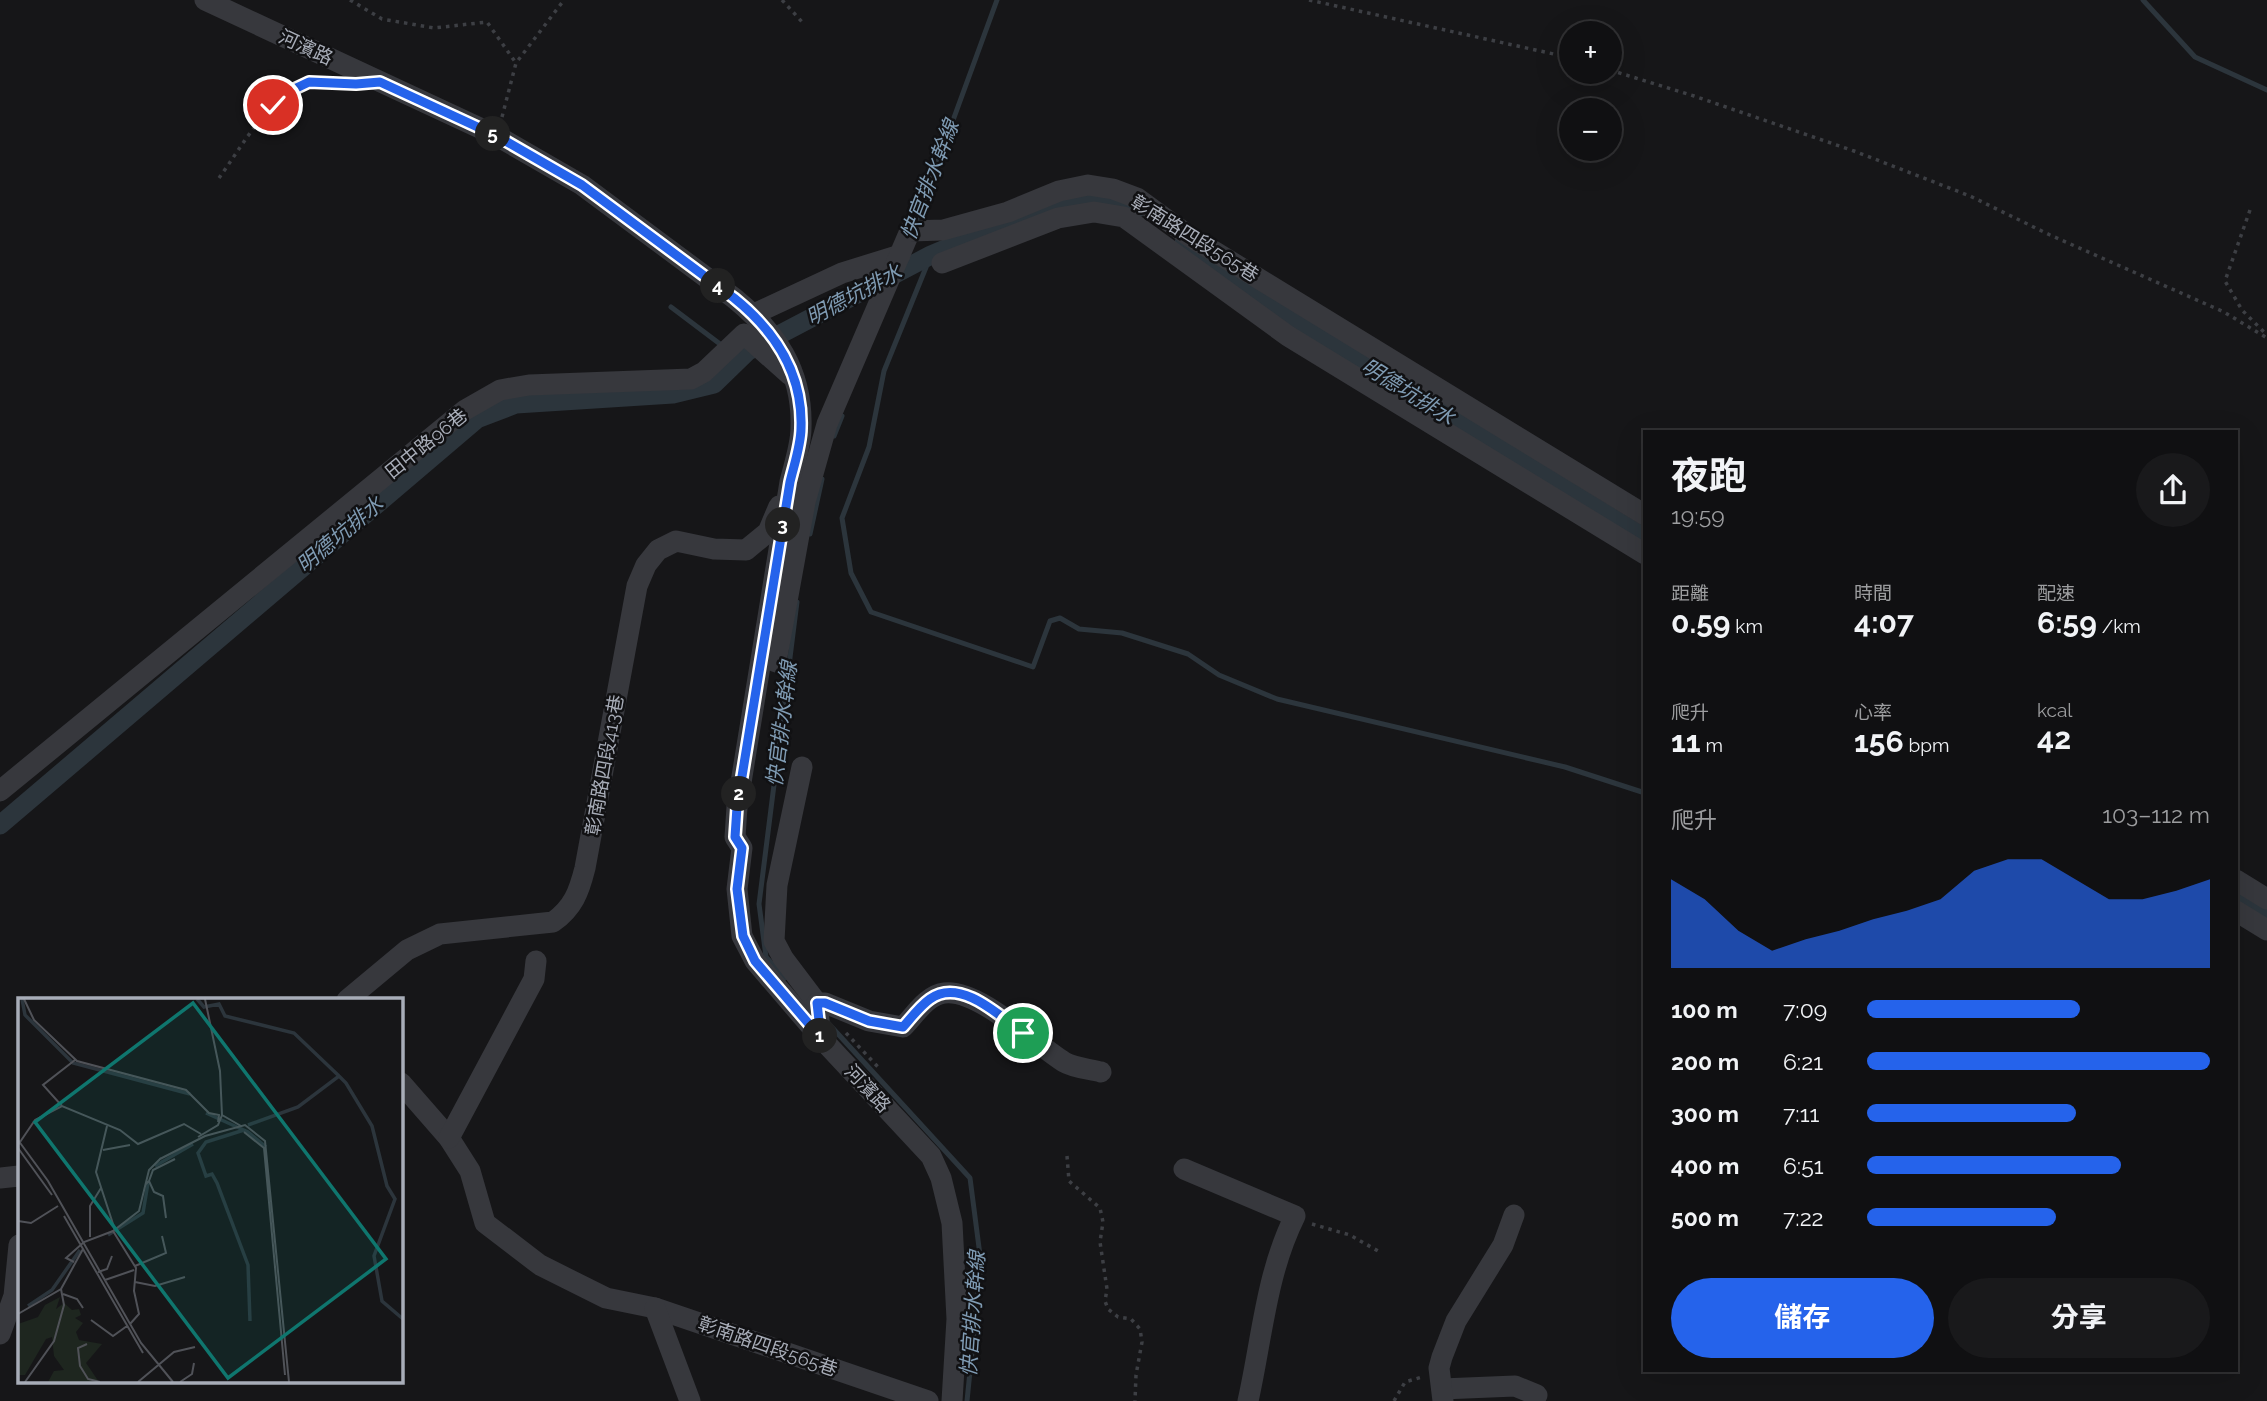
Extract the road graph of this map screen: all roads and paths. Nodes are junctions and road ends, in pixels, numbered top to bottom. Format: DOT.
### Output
graph roads {
  1 [pos="205,0"];
  2 [pos="350,0"];
  3 [pos="564,0"];
  4 [pos="782,0"];
  5 [pos="1309,0"];
  6 [pos="803,23"];
  7 [pos="1559,55"];
  8 [pos="516,63"];
  9 [pos="1622,74"];
  10 [pos="344,84"];
  11 [pos="497,136"];
  12 [pos="219,178"];
  13 [pos="1153,210"];
  14 [pos="2250,210"];
  15 [pos="1139,228"];
  16 [pos="900,255"];
  17 [pos="942,263"];
  18 [pos="754,314"];
  19 [pos="2267,337"];
  20 [pos="797,381"];
  21 [pos="790,482"];
  22 [pos="1643,514"];
  23 [pos="1643,553"];
  24 [pos="802,767"];
  25 [pos="0,791"];
  26 [pos="742,848"];
  27 [pos="2238,881"];
  28 [pos="2267,899"];
  29 [pos="2238,912"];
  30 [pos="2267,930"];
  31 [pos="536,961"];
  32 [pos="349,998"];
  33 [pos="817,1003"];
  34 [pos="821,1038"];
  35 [pos="1101,1072"];
  36 [pos="402,1084"];
  37 [pos="449,1138"];
  38 [pos="1066,1156"];
  39 [pos="1184,1169"];
  40 [pos="18,1177"];
  41 [pos="0,1178"];
  42 [pos="1514,1215"];
  43 [pos="1295,1216"];
  44 [pos="1378,1251"];
  45 [pos="18,1255"];
  46 [pos="655,1308"];
  47 [pos="0,1334"];
  48 [pos="1442,1389"];
  49 [pos="1536,1395"];
  50 [pos="690,1401"];
  51 [pos="928,1401"];
  52 [pos="952,1401"];
  53 [pos="1135,1401"];
  54 [pos="1248,1401"];
  55 [pos="1394,1401"];
  1 -- 11 [label="street, 河濱路"];
  2 -- 8 [label="path"];
  3 -- 8 [label="path"];
  4 -- 6 [label="path"];
  5 -- 7 [label="path"];
  8 -- 11 [label="path"];
  9 -- 19 [label="path"];
  10 -- 12 [label="path"];
  11 -- 18 [label="street, 河濱路"];
  13 -- 15 [label="street"];
  13 -- 16 [label="street, 彰南路四段565巷"];
  13 -- 22 [label="street, 彰南路四段565巷"];
  14 -- 19 [label="path"];
  15 -- 17 [label="street"];
  15 -- 23 [label="street"];
  16 -- 18 [label="street"];
  16 -- 26 [label="street, 彰南路四段565巷"];
  18 -- 20 [label="street, 河濱路"];
  20 -- 21 [label="street, 河濱路"];
  20 -- 25 [label="street, 田中路96巷"];
  21 -- 26 [label="street, 河濱路"];
  21 -- 32 [label="street, 彰南路四段413巷"];
  24 -- 33 [label="street"];
  26 -- 34 [label="street, 河濱路"];
  27 -- 28 [label="street"];
  29 -- 30 [label="street"];
  31 -- 37 [label="street"];
  33 -- 34 [label="street"];
  33 -- 35 [label="street"];
  34 -- 52 [label="street, 河濱路"];
  36 -- 37 [label="street, 彰南路四段565巷"];
  37 -- 46 [label="street, 彰南路四段565巷"];
  38 -- 53 [label="path"];
  39 -- 43 [label="street"];
  40 -- 41 [label="street"];
  42 -- 48 [label="street"];
  43 -- 44 [label="path"];
  43 -- 54 [label="street"];
  45 -- 47 [label="street"];
  46 -- 50 [label="street"];
  46 -- 51 [label="street, 彰南路四段565巷"];
  48 -- 49 [label="street"];
  48 -- 55 [label="path"];
}
